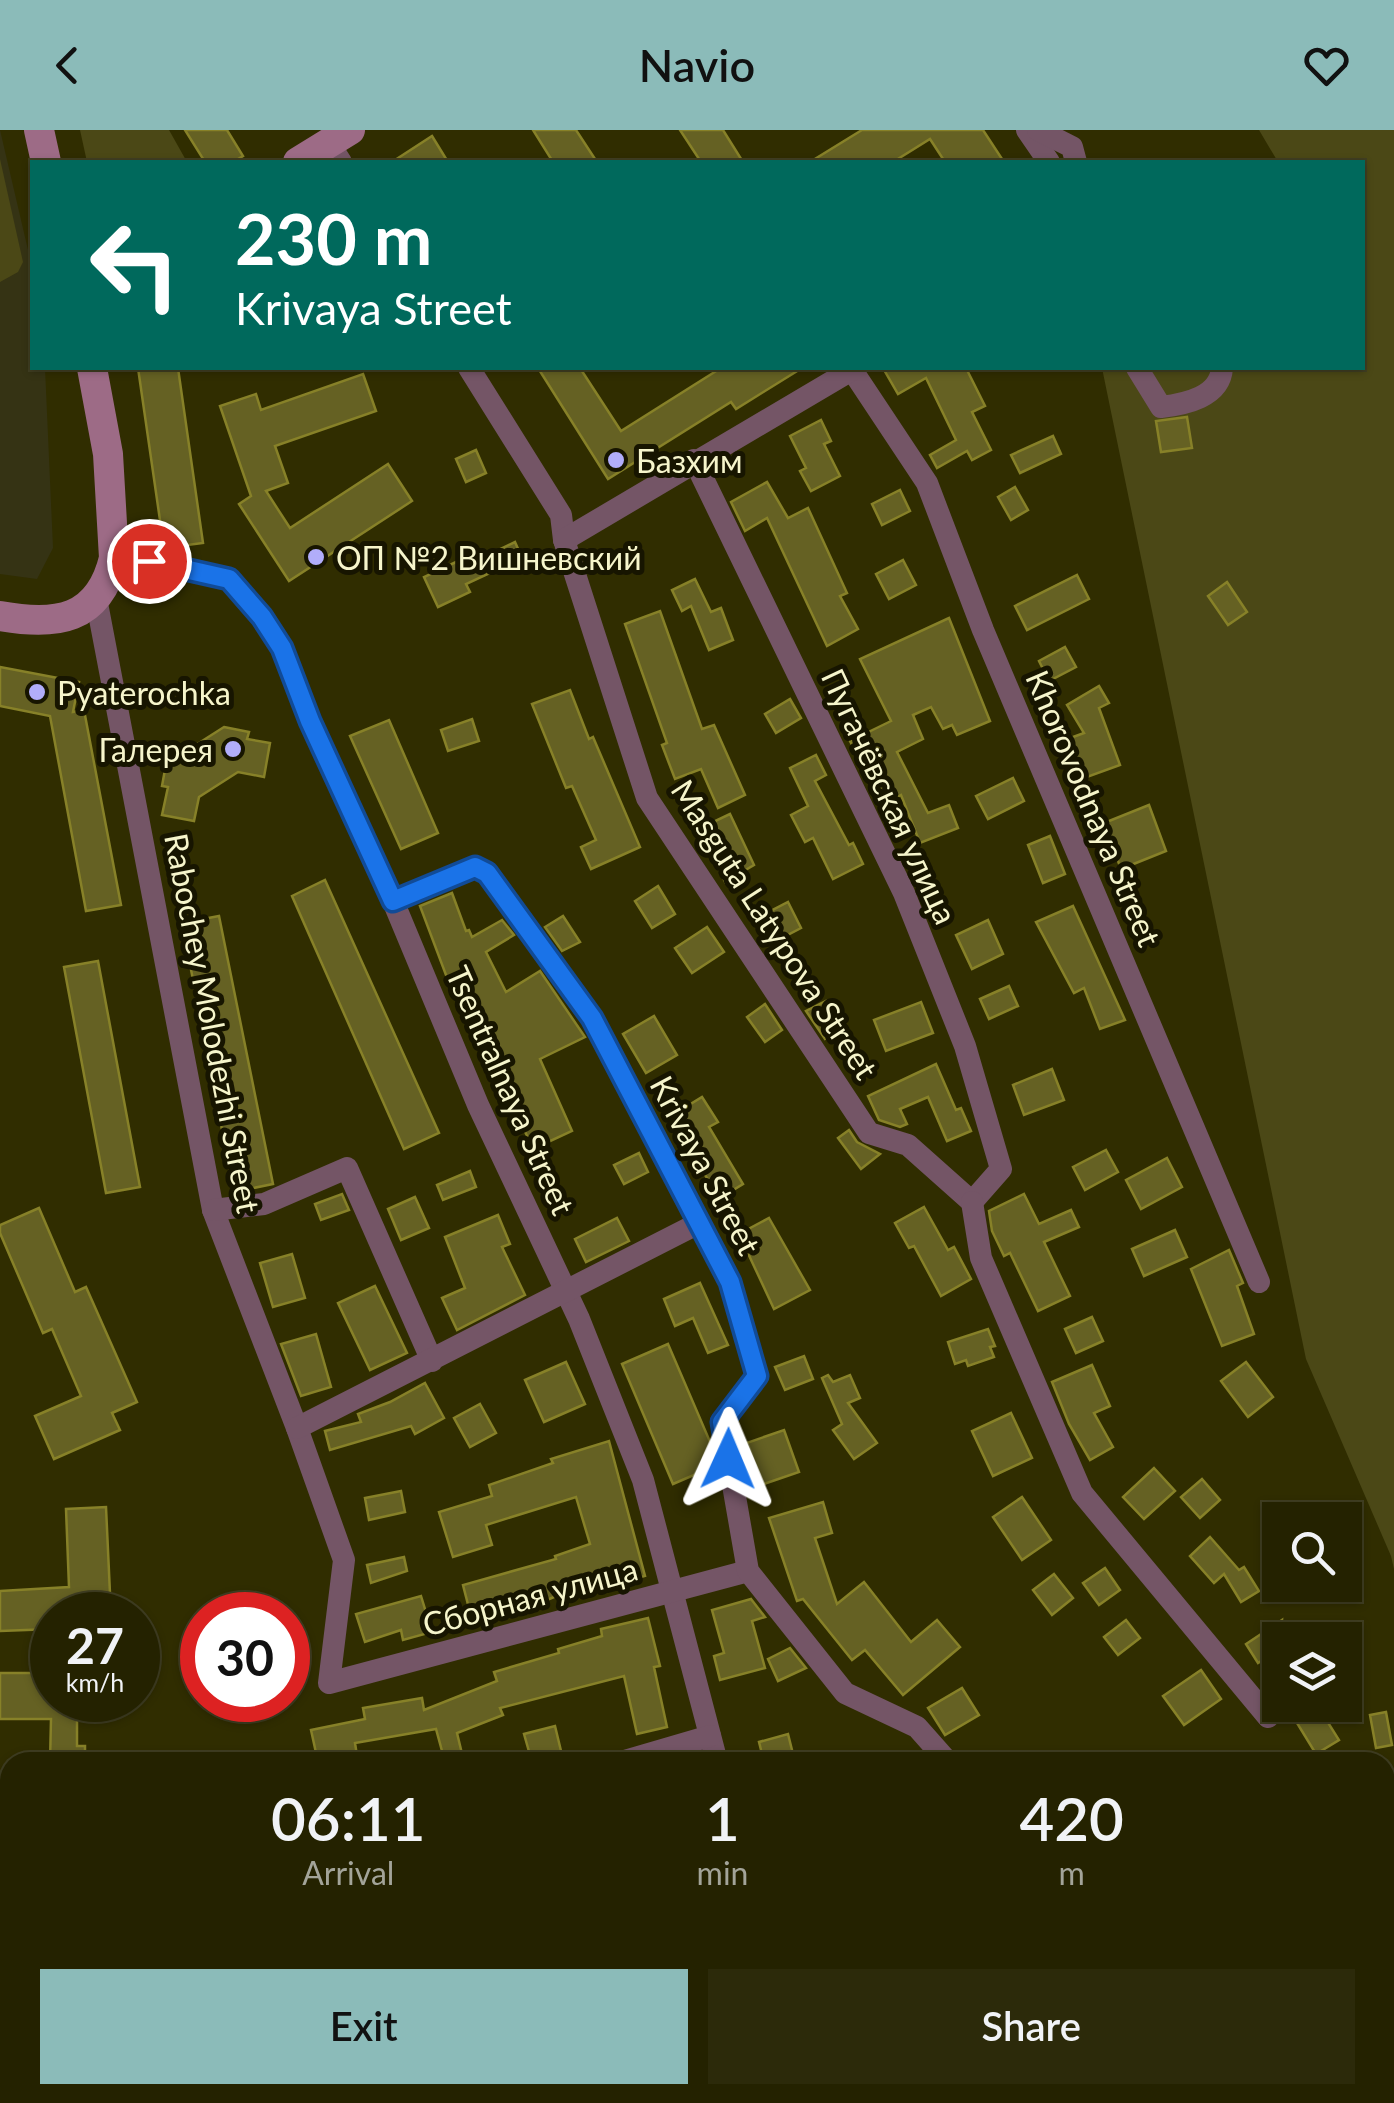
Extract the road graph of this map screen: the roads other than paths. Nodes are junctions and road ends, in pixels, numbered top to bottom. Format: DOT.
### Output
graph roads {
  1 [pos="39,130"];
  2 [pos="1028,130"];
  3 [pos="1038,130"];
  4 [pos="340,145"];
  5 [pos="46,160"];
  6 [pos="303,160"];
  7 [pos="1048,160"];
  8 [pos="1075,160"];
  9 [pos="92,370"];
  10 [pos="470,370"];
  11 [pos="851,370"];
  12 [pos="854,370"];
  13 [pos="1138,370"];
  14 [pos="1222,370"];
  15 [pos="694,460"];
  16 [pos="564,540"];
  17 [pos="114,558"];
  18 [pos="96,598"];
  19 [pos="0,616"];
  20 [pos="393,901"];
  21 [pos="972,1202"];
  22 [pos="213,1210"];
  23 [pos="700,1223"];
  24 [pos="1259,1282"];
  25 [pos="567,1292"];
  26 [pos="432,1361"];
  27 [pos="297,1428"];
  28 [pos="748,1571"];
  29 [pos="672,1592"];
  30 [pos="329,1683"];
  31 [pos="1262,1710"];
  32 [pos="710,1736"];
  33 [pos="655,1752"];
  34 [pos="714,1752"];
  35 [pos="939,1752"];
  1 -- 5 [label="street"];
  2 -- 7 [label="street"];
  3 -- 8 [label="street"];
  4 -- 6 [label="street"];
  9 -- 17 [label="street"];
  10 -- 16 [label="street, Masguta Latypova Street"];
  11 -- 15 [label="street"];
  12 -- 24 [label="street, Khorovodnaya Street"];
  13 -- 14 [label="street"];
  15 -- 16 [label="street"];
  15 -- 21 [label="street, Пугачёвская улица"];
  16 -- 21 [label="street, Masguta Latypova Street"];
  17 -- 18 [label="street"];
  17 -- 20 [label="street, Tsentralnaya Street"];
  18 -- 19 [label="street"];
  18 -- 22 [label="street, Rabochey Molodezhi Street"];
  20 -- 23 [label="street, Krivaya Street"];
  20 -- 25 [label="street, Tsentralnaya Street"];
  21 -- 31 [label="street"];
  22 -- 26 [label="street"];
  22 -- 27 [label="street, Rabochey Molodezhi Street"];
  23 -- 25 [label="street"];
  23 -- 28 [label="street, Krivaya Street"];
  25 -- 26 [label="street"];
  25 -- 29 [label="street, Tsentralnaya Street"];
  26 -- 27 [label="street"];
  27 -- 30 [label="street, Rabochey Molodezhi Street"];
  28 -- 29 [label="street, Сборная улица"];
  28 -- 35 [label="street, Krivaya Street"];
  29 -- 30 [label="street, Сборная улица"];
  29 -- 32 [label="street, Tsentralnaya Street"];
  32 -- 33 [label="street"];
  32 -- 34 [label="street, Tsentralnaya Street"];
}
